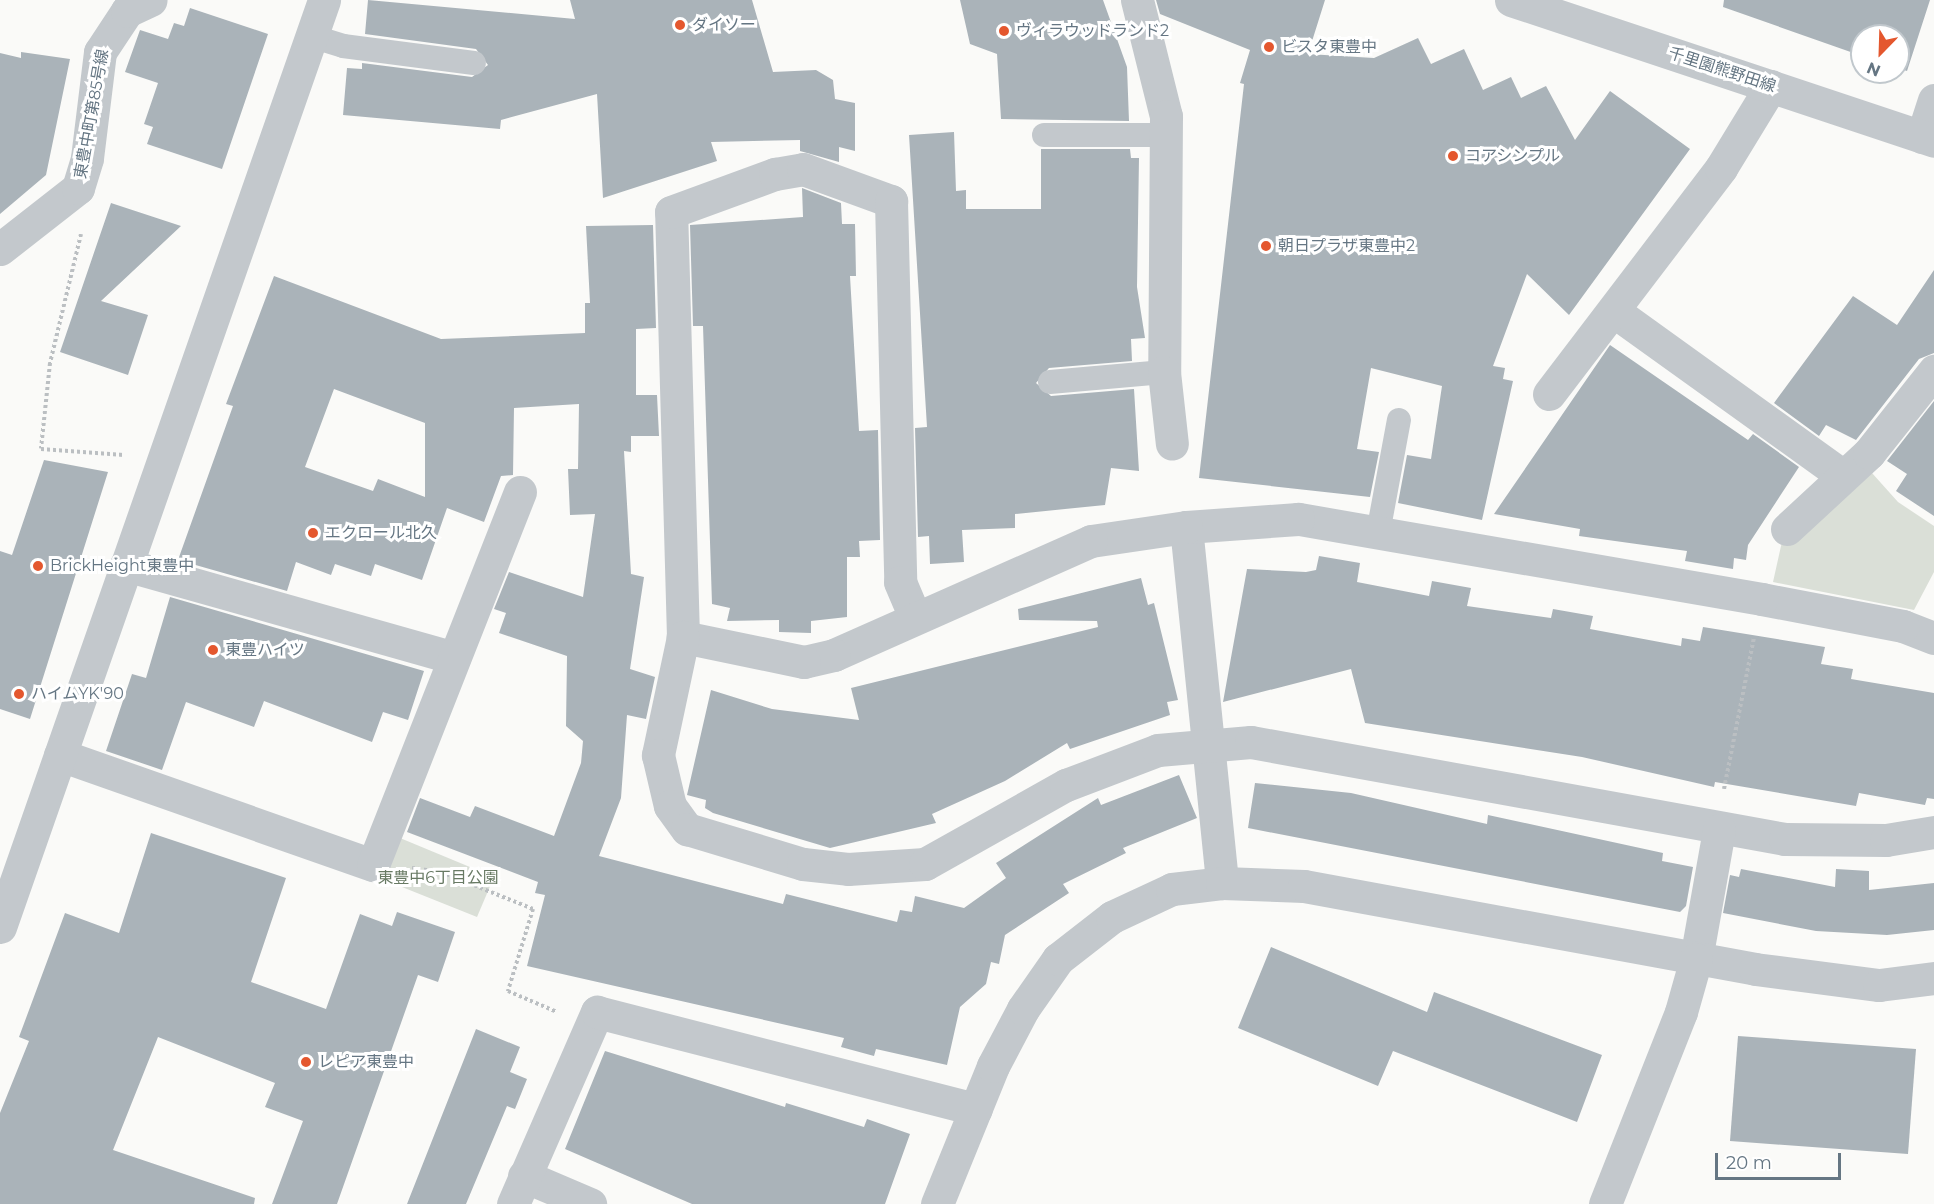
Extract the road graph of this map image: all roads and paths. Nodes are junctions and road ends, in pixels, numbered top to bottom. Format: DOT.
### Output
graph roads {
  1 [pos="151,0"];
  2 [pos="324,0"];
  3 [pos="1137,0"];
  4 [pos="1511,0"];
  5 [pos="311,36"];
  6 [pos="474,63"];
  7 [pos="1771,86"];
  8 [pos="1934,100"];
  9 [pos="1044,135"];
  10 [pos="1166,135"];
  11 [pos="1928,139"];
  12 [pos="68,200"];
  13 [pos="0,249"];
  14 [pos="1616,312"];
  15 [pos="1934,371"];
  16 [pos="1164,372"];
  17 [pos="1050,382"];
  18 [pos="1549,394"];
  19 [pos="1399,420"];
  20 [pos="1172,444"];
  21 [pos="128,455"];
  22 [pos="1842,475"];
  23 [pos="520,492"];
  24 [pos="1186,527"];
  25 [pos="1787,530"];
  26 [pos="1378,533"];
  27 [pos="126,565"];
  28 [pos="1762,599"];
  29 [pos="914,615"];
  30 [pos="682,637"];
  31 [pos="1934,638"];
  32 [pos="454,658"];
  33 [pos="1208,744"];
  34 [pos="60,755"];
  35 [pos="1719,830"];
  36 [pos="1934,832"];
  37 [pos="376,858"];
  38 [pos="1222,883"];
  39 [pos="0,927"];
  40 [pos="1696,959"];
  41 [pos="1934,978"];
  42 [pos="569,1017"];
  43 [pos="976,1109"];
  44 [pos="519,1190"];
  45 [pos="590,1204"];
  46 [pos="937,1204"];
  47 [pos="1605,1204"];
  1 -- 12 [label="street, 東豊中町第85号線"];
  2 -- 5 [label="street"];
  3 -- 10 [label="street"];
  4 -- 7 [label="street, 千里園熊野田線"];
  5 -- 6 [label="lane"];
  5 -- 27 [label="street"];
  7 -- 11 [label="street, 千里園熊野田線"];
  7 -- 14 [label="street"];
  8 -- 11 [label="street"];
  9 -- 10 [label="lane"];
  10 -- 16 [label="street"];
  12 -- 13 [label="street, 東豊中町第85号線"];
  12 -- 21 [label="path"];
  14 -- 18 [label="street"];
  14 -- 22 [label="street"];
  15 -- 22 [label="street"];
  16 -- 17 [label="lane"];
  16 -- 20 [label="street"];
  19 -- 26 [label="lane"];
  22 -- 25 [label="street"];
  23 -- 32 [label="street"];
  24 -- 26 [label="street"];
  24 -- 29 [label="street"];
  24 -- 33 [label="street"];
  26 -- 28 [label="street"];
  27 -- 32 [label="street"];
  27 -- 34 [label="street"];
  28 -- 31 [label="street"];
  28 -- 35 [label="path"];
  29 -- 30 [label="street"];
  29 -- 30 [label="street"];
  30 -- 33 [label="street"];
  32 -- 37 [label="street"];
  33 -- 35 [label="street"];
  33 -- 38 [label="street"];
  34 -- 37 [label="street"];
  34 -- 39 [label="street"];
  35 -- 36 [label="street"];
  35 -- 40 [label="street"];
  37 -- 42 [label="path"];
  38 -- 40 [label="street"];
  38 -- 43 [label="street"];
  40 -- 41 [label="street"];
  40 -- 47 [label="street"];
  43 -- 44 [label="street"];
  43 -- 46 [label="street"];
  44 -- 45 [label="street"];
}
